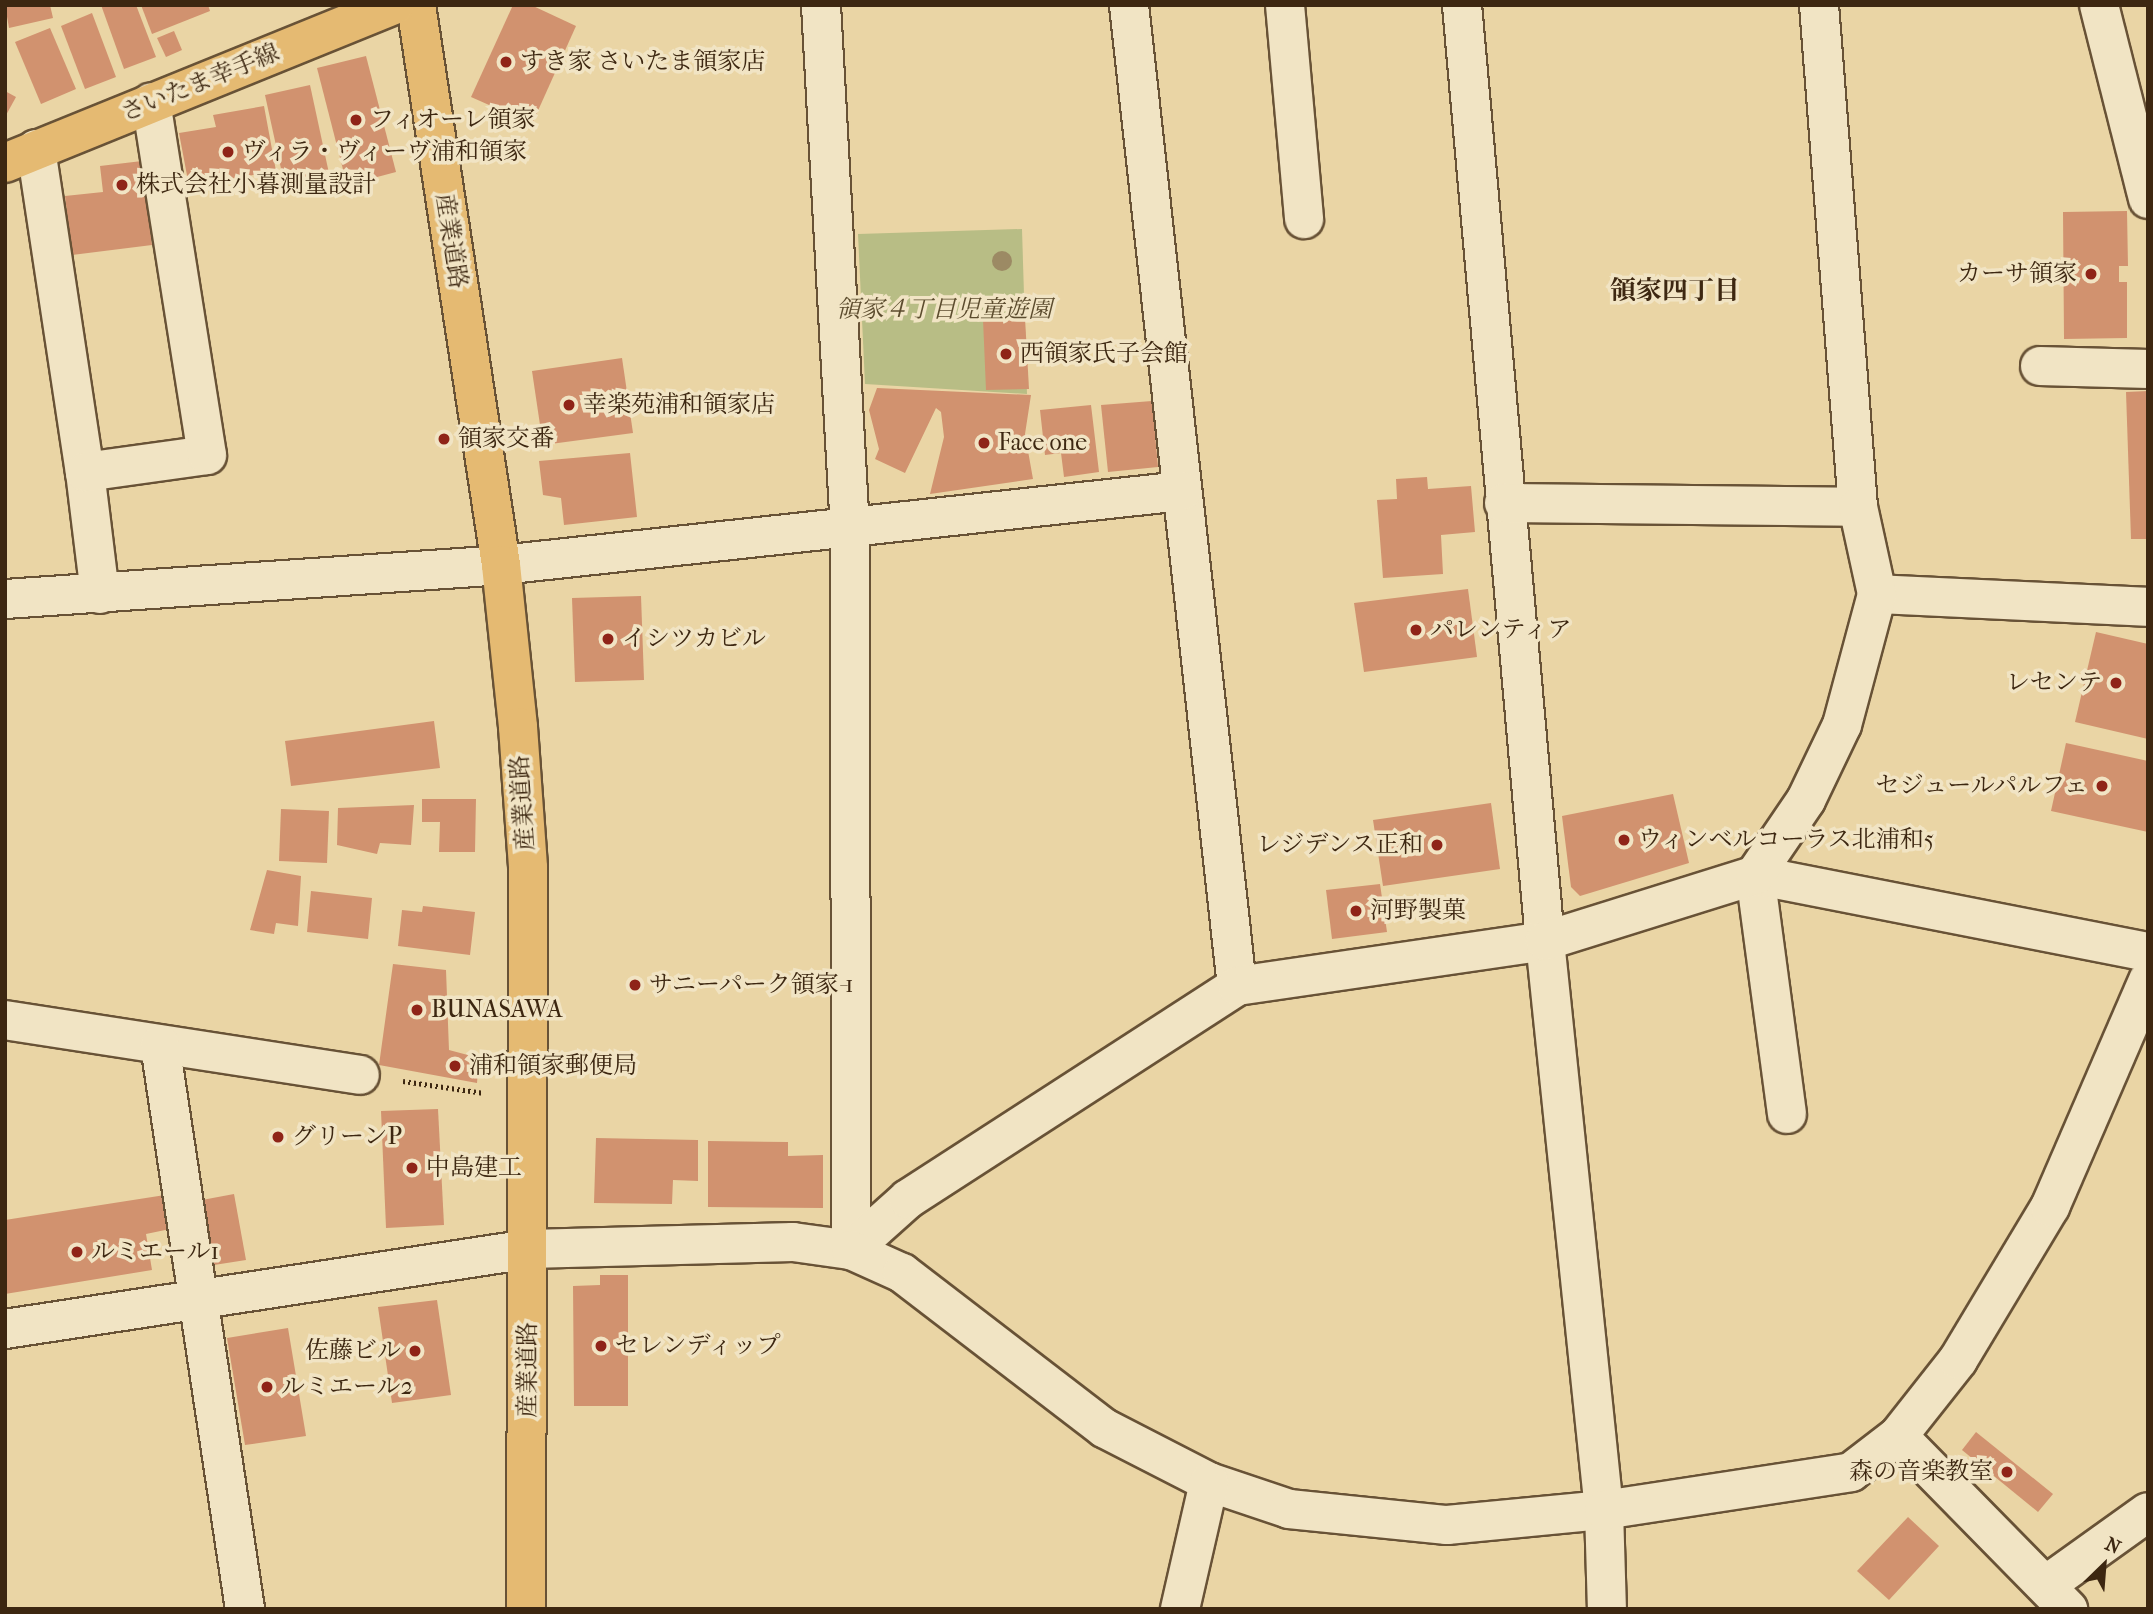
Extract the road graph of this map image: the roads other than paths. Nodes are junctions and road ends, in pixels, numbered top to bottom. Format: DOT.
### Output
graph roads {
  1 [pos="395,5"];
  2 [pos="416,5"];
  3 [pos="821,5"];
  4 [pos="1129,5"];
  5 [pos="1285,5"];
  6 [pos="1462,5"];
  7 [pos="1819,5"];
  8 [pos="2099,5"];
  9 [pos="151,102"];
  10 [pos="21,156"];
  11 [pos="2148,199"];
  12 [pos="1304,219"];
  13 [pos="2040,366"];
  14 [pos="2148,369"];
  15 [pos="85,472"];
  16 [pos="1182,491"];
  17 [pos="1504,503"];
  18 [pos="1858,507"];
  19 [pos="850,530"];
  20 [pos="501,565"];
  21 [pos="100,594"];
  22 [pos="1877,594"];
  23 [pos="5,599"];
  24 [pos="2148,607"];
  25 [pos="1755,874"];
  26 [pos="1545,942"];
  27 [pos="2148,952"];
  28 [pos="2148,979"];
  29 [pos="1237,986"];
  30 [pos="5,1020"];
  31 [pos="160,1045"];
  32 [pos="360,1075"];
  33 [pos="1787,1114"];
  34 [pos="528,1250"];
  35 [pos="851,1250"];
  36 [pos="199,1301"];
  37 [pos="5,1329"];
  38 [pos="1898,1436"];
  39 [pos="1209,1482"];
  40 [pos="1604,1510"];
  41 [pos="2148,1512"];
  42 [pos="2057,1597"];
  43 [pos="245,1609"];
  44 [pos="526,1609"];
  45 [pos="1180,1609"];
  46 [pos="1607,1609"];
  1 -- 9 [label="main road, さいたま幸手線"];
  2 -- 20 [label="main road, 産業道路"];
  3 -- 19 [label="street"];
  4 -- 16 [label="street"];
  5 -- 12 [label="street"];
  6 -- 17 [label="street"];
  7 -- 18 [label="street"];
  8 -- 11 [label="street"];
  9 -- 10 [label="main road, さいたま幸手線"];
  9 -- 15 [label="street"];
  10 -- 15 [label="street"];
  13 -- 14 [label="street"];
  15 -- 21 [label="street"];
  16 -- 19 [label="street"];
  16 -- 29 [label="street"];
  17 -- 18 [label="street"];
  17 -- 26 [label="street"];
  18 -- 22 [label="street"];
  19 -- 20 [label="street"];
  19 -- 35 [label="street"];
  20 -- 21 [label="street"];
  20 -- 34 [label="main road, 産業道路"];
  21 -- 23 [label="street"];
  22 -- 24 [label="street"];
  22 -- 25 [label="street"];
  25 -- 26 [label="street"];
  25 -- 27 [label="street"];
  25 -- 33 [label="street"];
  26 -- 29 [label="street"];
  26 -- 40 [label="street"];
  28 -- 38 [label="street"];
  29 -- 35 [label="street"];
  30 -- 31 [label="street"];
  31 -- 32 [label="street"];
  31 -- 36 [label="street"];
  34 -- 35 [label="street"];
  34 -- 36 [label="street"];
  34 -- 44 [label="main road, 産業道路"];
  35 -- 39 [label="street"];
  36 -- 37 [label="street"];
  36 -- 43 [label="street"];
  38 -- 40 [label="street"];
  38 -- 42 [label="street"];
  39 -- 40 [label="street"];
  39 -- 45 [label="street"];
  40 -- 46 [label="street"];
  41 -- 42 [label="street"];
}
